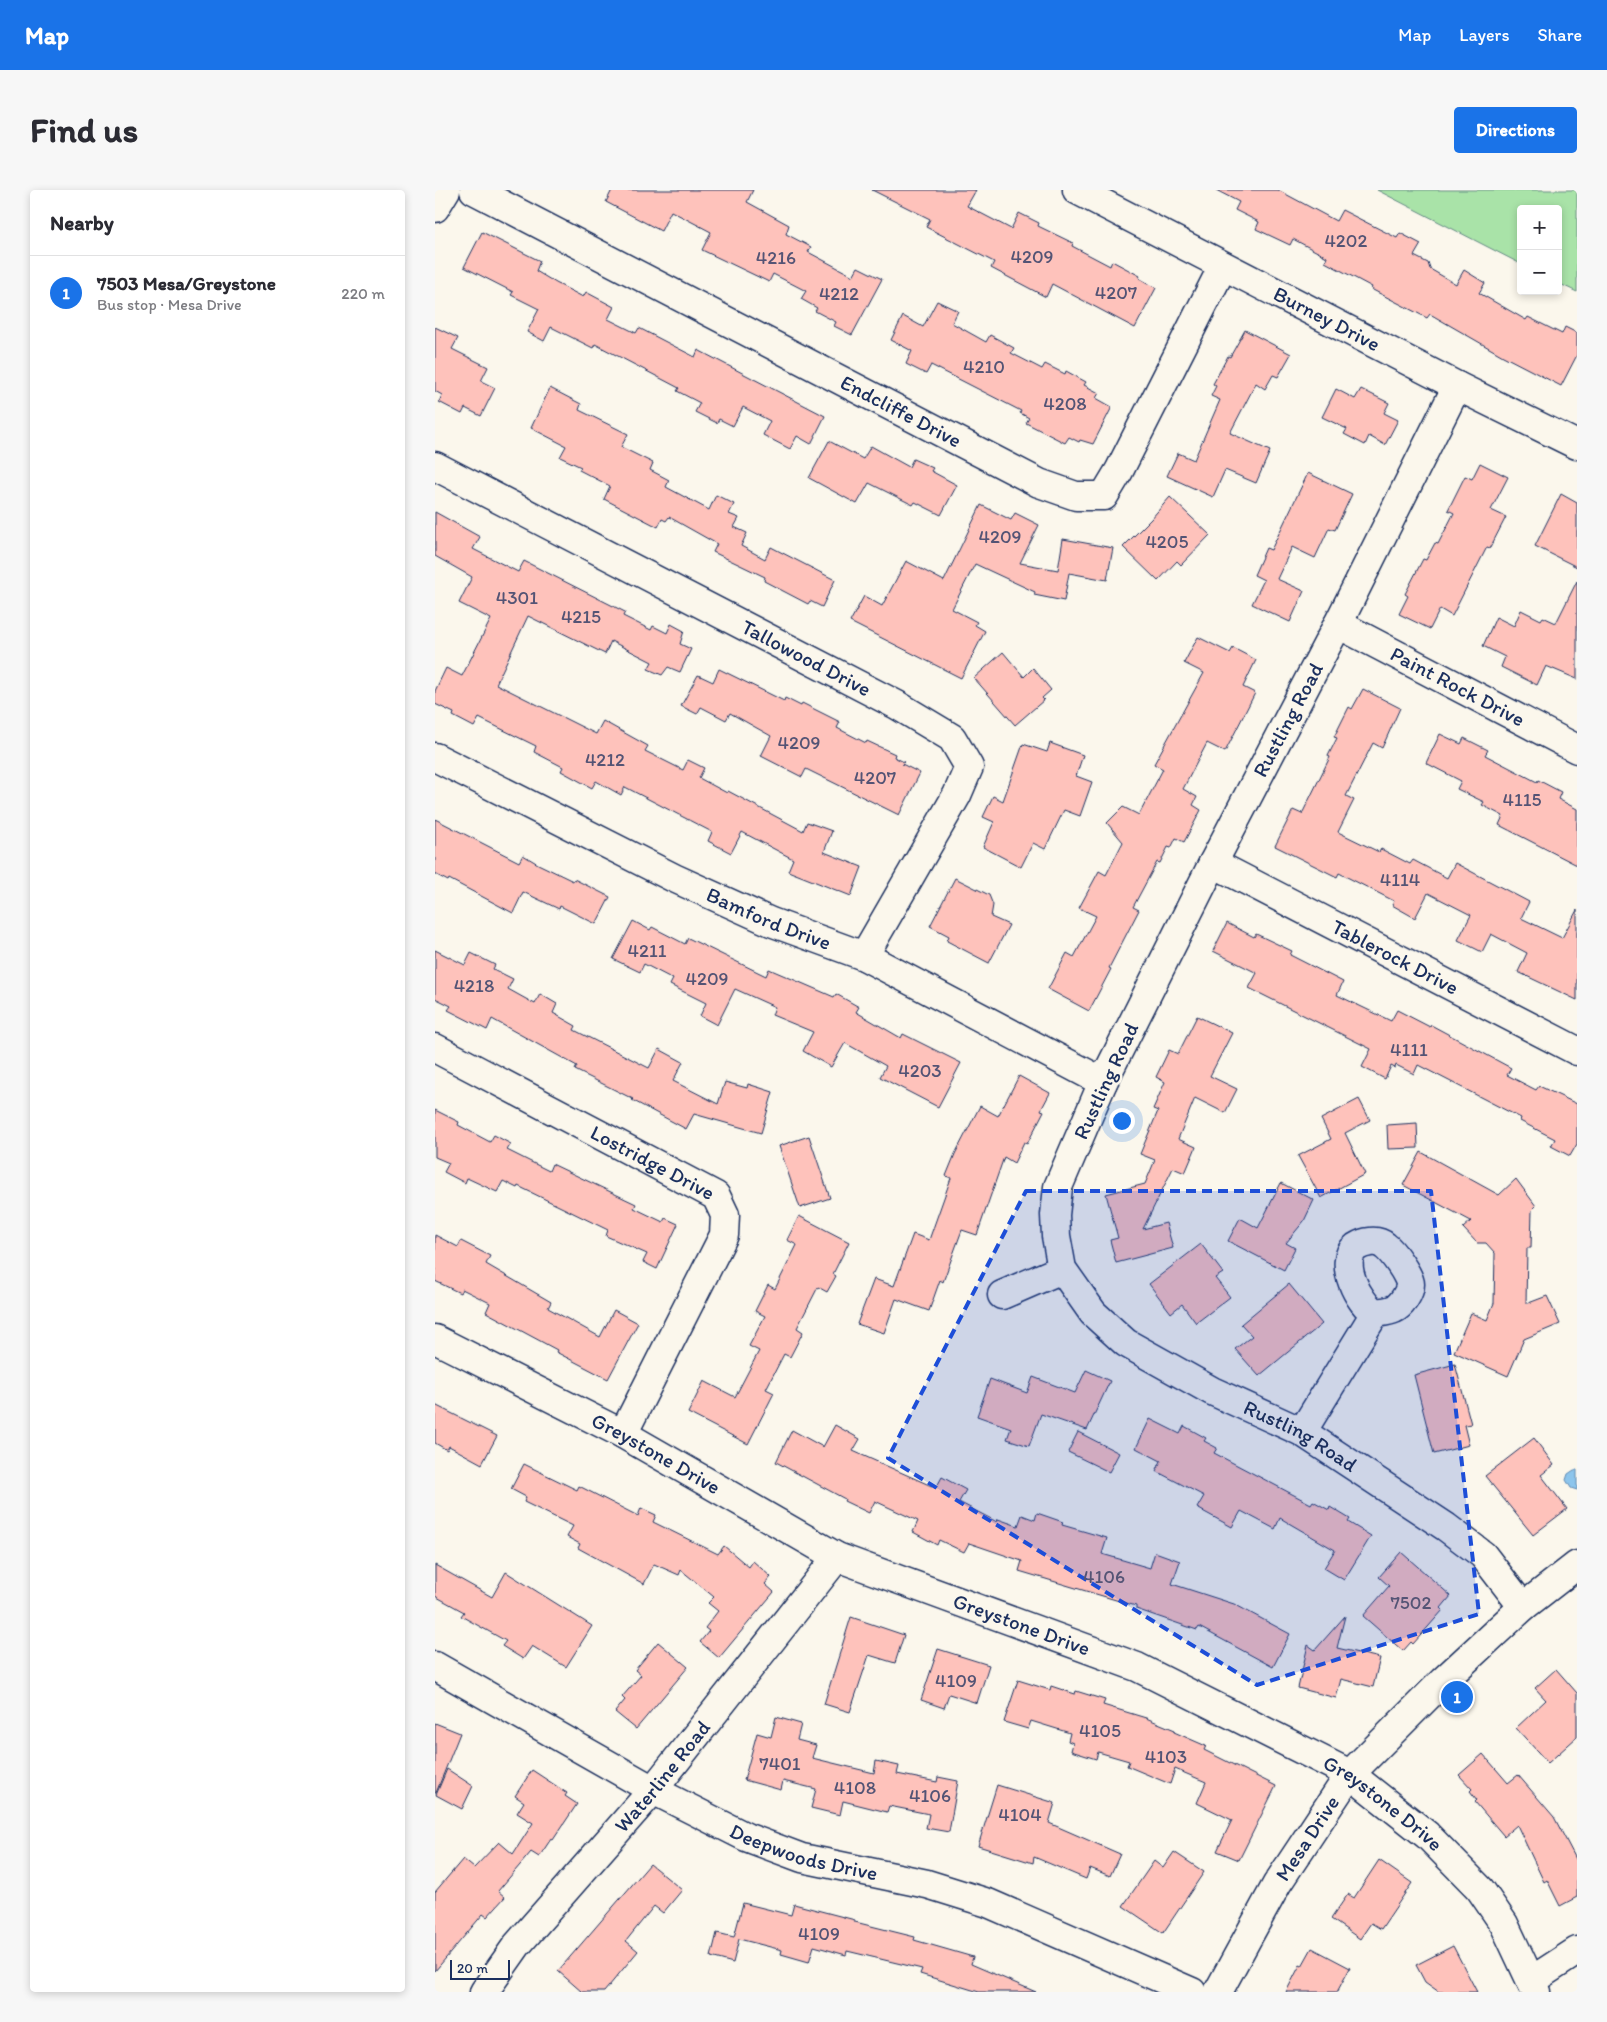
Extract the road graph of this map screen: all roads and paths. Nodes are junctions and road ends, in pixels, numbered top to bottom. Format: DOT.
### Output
graph roads {
  1 [pos="446,190"];
  2 [pos="473,190"];
  3 [pos="1077,190"];
  4 [pos="435,208"];
  5 [pos="1223,266"];
  6 [pos="1457,386"];
  7 [pos="1575,438"];
  8 [pos="435,466"];
  9 [pos="1338,624"];
  10 [pos="1577,748"];
  11 [pos="435,757"];
  12 [pos="1213,863"];
  13 [pos="864,956"];
  14 [pos="435,1048"];
  15 [pos="1577,1051"];
  16 [pos="1103,1082"];
  17 [pos="1062,1269"];
  18 [pos="1002,1295"];
  19 [pos="1375,1313"];
  20 [pos="435,1339"];
  21 [pos="1302,1432"];
  22 [pos="623,1434"];
  23 [pos="837,1558"];
  24 [pos="1577,1565"];
  25 [pos="1523,1607"];
  26 [pos="435,1666"];
  27 [pos="1349,1774"];
  28 [pos="653,1790"];
  29 [pos="1577,1951"];
  30 [pos="1533,1986"];
  31 [pos="484,1992"];
  32 [pos="1192,1992"];
  33 [pos="1218,1992"];
  1 -- 4 [label="street"];
  2 -- 5 [label="street, Endcliffe Drive"];
  3 -- 5 [label="street, Burney Drive"];
  5 -- 6 [label="street, Burney Drive"];
  6 -- 7 [label="street, Burney Drive"];
  6 -- 9 [label="street, Rustling Road"];
  8 -- 13 [label="street, Tallowood Drive"];
  9 -- 10 [label="street, Paint Rock Drive"];
  9 -- 12 [label="street, Rustling Road"];
  11 -- 13 [label="street, Bamford Drive"];
  12 -- 15 [label="street, Tablerock Drive"];
  12 -- 16 [label="street, Rustling Road"];
  13 -- 16 [label="street, Bamford Drive"];
  14 -- 22 [label="street, Lostridge Drive"];
  16 -- 17 [label="street, Rustling Road"];
  17 -- 18 [label="street"];
  17 -- 21 [label="street, Rustling Road"];
  19 -- 21 [label="street"];
  20 -- 22 [label="street, Greystone Drive"];
  21 -- 25 [label="street, Rustling Road"];
  22 -- 23 [label="street, Greystone Drive"];
  23 -- 27 [label="street, Greystone Drive"];
  23 -- 28 [label="street, Waterline Road"];
  24 -- 25 [label="street, Mesa Drive"];
  25 -- 27 [label="street, Mesa Drive"];
  26 -- 28 [label="street, Deepwoods Drive"];
  27 -- 30 [label="street, Greystone Drive"];
  27 -- 33 [label="street, Mesa Drive"];
  28 -- 31 [label="street, Waterline Road"];
  28 -- 32 [label="street, Deepwoods Drive"];
  29 -- 30 [label="street"];
}
